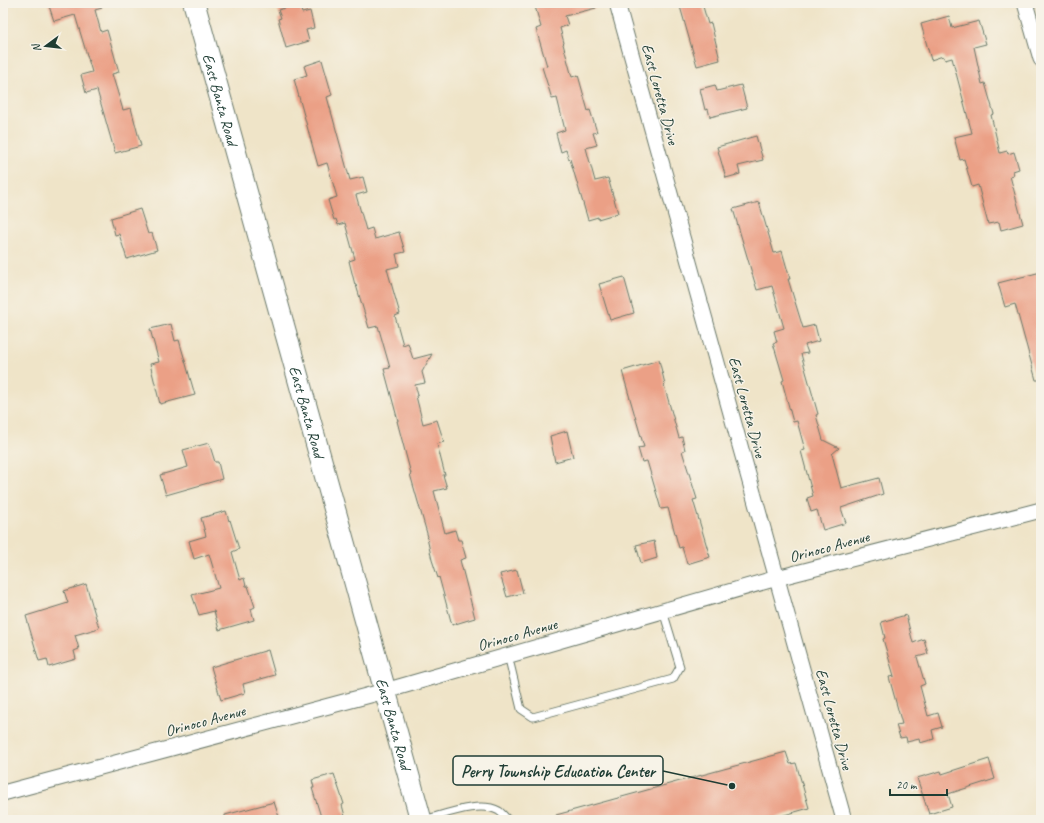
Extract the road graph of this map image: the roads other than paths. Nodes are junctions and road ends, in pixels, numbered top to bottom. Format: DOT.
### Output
graph roads {
  1 [pos="194,3"];
  2 [pos="618,3"];
  3 [pos="1025,3"];
  4 [pos="1041,59"];
  5 [pos="1041,510"];
  6 [pos="777,578"];
  7 [pos="663,611"];
  8 [pos="508,655"];
  9 [pos="385,690"];
  10 [pos="3,793"];
  11 [pos="422,820"];
  12 [pos="508,820"];
  13 [pos="844,820"];
  1 -- 9 [label="street, East Banta Road"];
  2 -- 6 [label="street, East Loretta Drive"];
  3 -- 4 [label="street"];
  5 -- 6 [label="street, Orinoco Avenue"];
  6 -- 7 [label="street, Orinoco Avenue"];
  6 -- 13 [label="street, East Loretta Drive"];
  7 -- 8 [label="street, Orinoco Avenue"];
  7 -- 8 [label="lane"];
  8 -- 9 [label="street, Orinoco Avenue"];
  9 -- 10 [label="street, Orinoco Avenue"];
  9 -- 11 [label="street, East Banta Road"];
  11 -- 12 [label="lane"];
}
